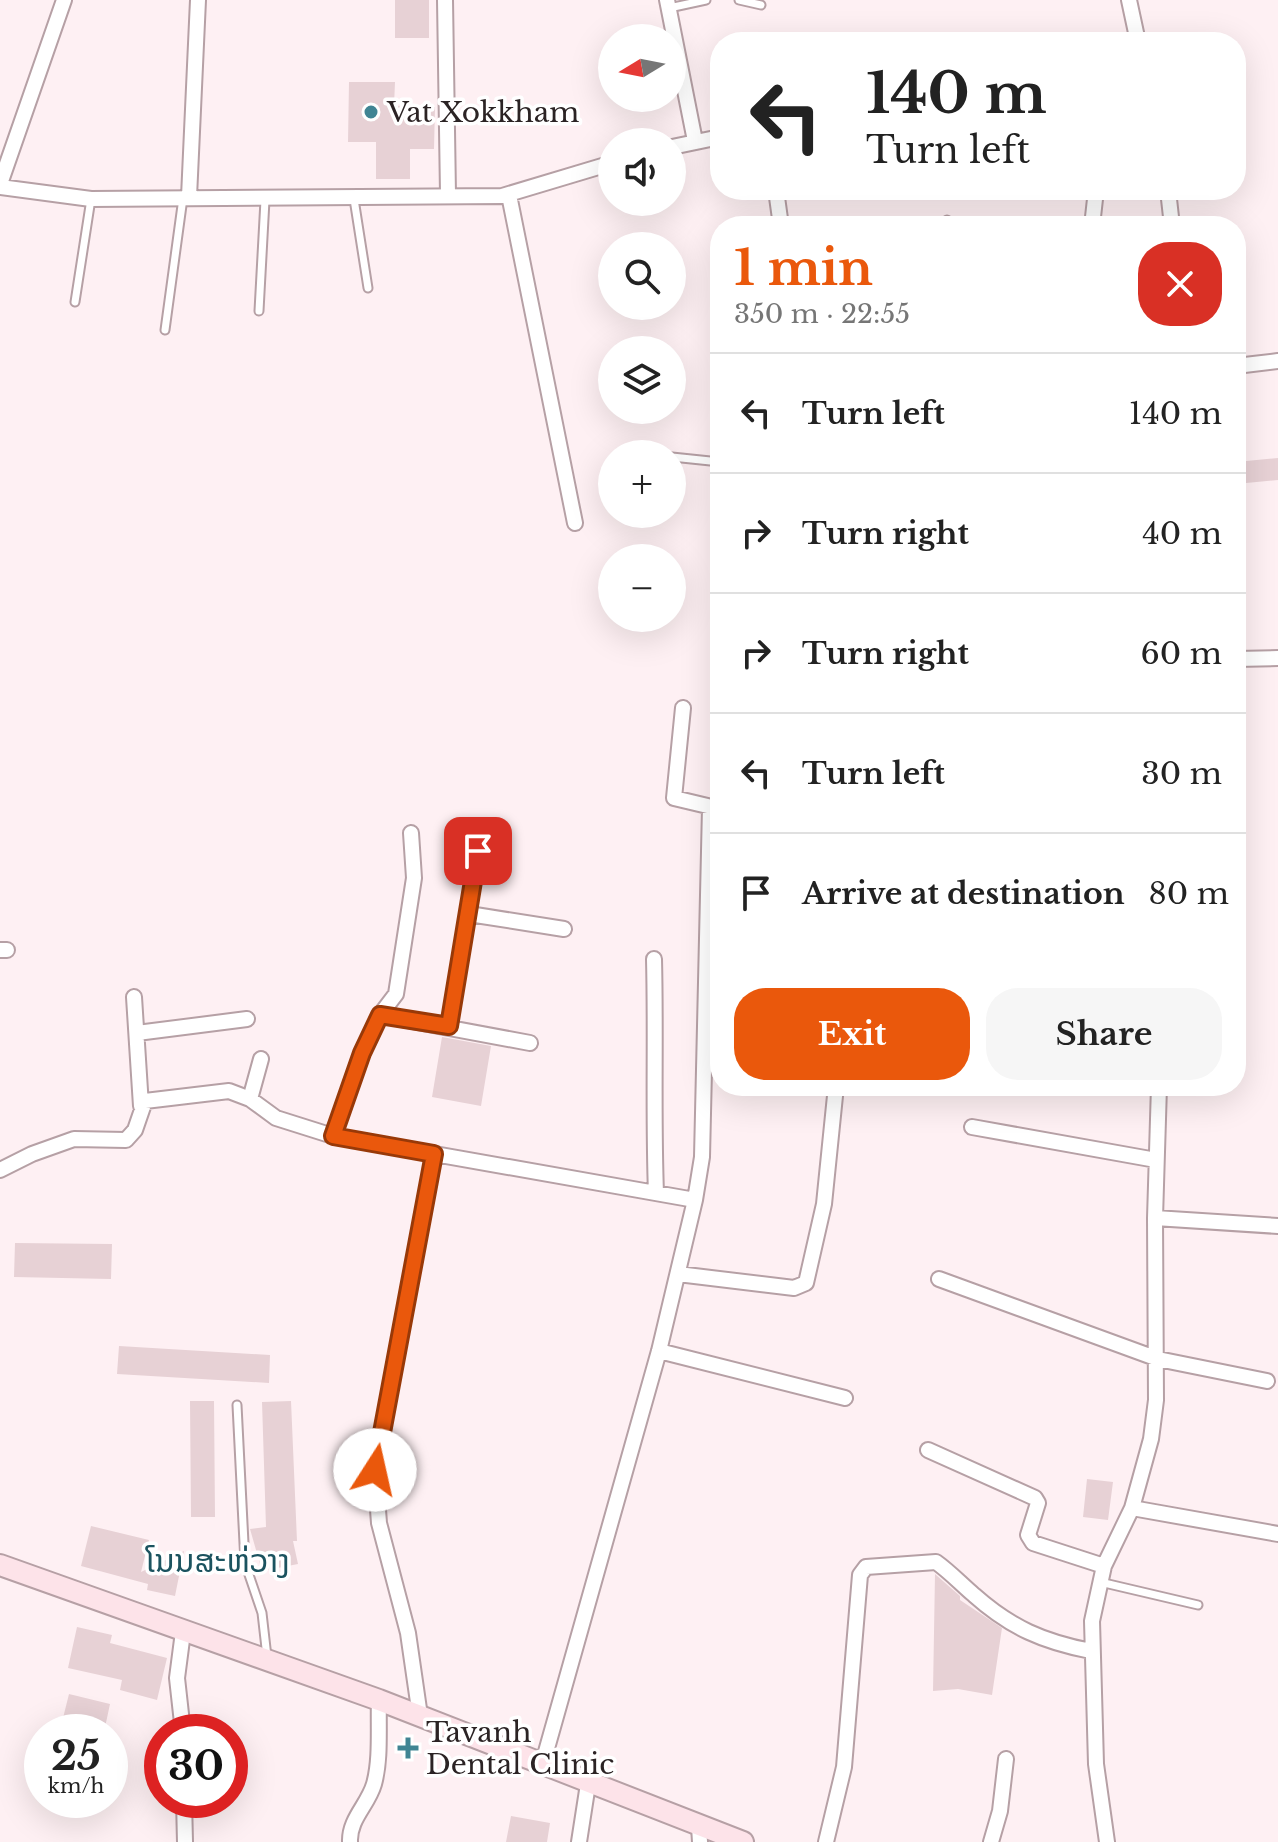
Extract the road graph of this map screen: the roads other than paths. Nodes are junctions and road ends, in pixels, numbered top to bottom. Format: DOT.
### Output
graph roads {
  1 [pos="64,0"];
  2 [pos="198,0"];
  3 [pos="445,0"];
  4 [pos="706,0"];
  5 [pos="739,0"];
  6 [pos="1129,0"];
  7 [pos="668,4"];
  8 [pos="761,5"];
  9 [pos="1136,32"];
  10 [pos="710,139"];
  11 [pos="695,141"];
  12 [pos="686,143"];
  13 [pos="598,167"];
  14 [pos="0,185"];
  15 [pos="448,194"];
  16 [pos="509,195"];
  17 [pos="186,197"];
  18 [pos="91,199"];
  19 [pos="354,199"];
  20 [pos="265,200"];
  21 [pos="368,288"];
  22 [pos="75,302"];
  23 [pos="259,311"];
  24 [pos="165,330"];
  25 [pos="1278,361"];
  26 [pos="1246,365"];
  27 [pos="686,458"];
  28 [pos="710,461"];
  29 [pos="575,523"];
  30 [pos="1278,658"];
  31 [pos="1246,659"];
  32 [pos="683,708"];
  33 [pos="710,807"];
  34 [pos="411,833"];
  35 [pos="478,851"];
  36 [pos="469,914"];
  37 [pos="564,929"];
  38 [pos="710,942"];
  39 [pos="654,959"];
  40 [pos="134,997"];
  41 [pos="380,1015"];
  42 [pos="247,1019"];
  43 [pos="449,1026"];
  44 [pos="137,1033"];
  45 [pos="530,1043"];
  46 [pos="261,1059"];
  47 [pos="835,1096"];
  48 [pos="1159,1096"];
  49 [pos="250,1099"];
  50 [pos="141,1106"];
  51 [pos="972,1127"];
  52 [pos="333,1136"];
  53 [pos="434,1154"];
  54 [pos="1156,1160"];
  55 [pos="0,1170"];
  56 [pos="656,1193"];
  57 [pos="695,1200"];
  58 [pos="1155,1218"];
  59 [pos="1278,1226"];
  60 [pos="678,1274"];
  61 [pos="939,1279"];
  62 [pos="659,1351"];
  63 [pos="1158,1359"];
  64 [pos="1267,1381"];
  65 [pos="845,1398"];
  66 [pos="237,1405"];
  67 [pos="928,1450"];
  68 [pos="1132,1508"];
  69 [pos="1278,1534"];
  70 [pos="0,1565"];
  71 [pos="1104,1566"];
  72 [pos="1100,1582"];
  73 [pos="1198,1605"];
  74 [pos="183,1632"];
  75 [pos="1091,1651"];
  76 [pos="268,1659"];
  77 [pos="379,1700"];
  78 [pos="181,1714"];
  79 [pos="420,1716"];
  80 [pos="1006,1759"];
  81 [pos="542,1766"];
  82 [pos="588,1784"];
  83 [pos="184,1818"];
  84 [pos="699,1834"];
  85 [pos="185,1842"];
  86 [pos="350,1842"];
  87 [pos="579,1842"];
  88 [pos="743,1842"];
  89 [pos="826,1842"];
  90 [pos="991,1842"];
  91 [pos="1107,1842"];
  1 -- 14 [label="street"];
  2 -- 17 [label="street"];
  3 -- 15 [label="street"];
  4 -- 7 [label="lane"];
  5 -- 8 [label="lane"];
  6 -- 9 [label="street"];
  7 -- 11 [label="street"];
  10 -- 11 [label="street"];
  11 -- 12 [label="street"];
  13 -- 16 [label="street"];
  14 -- 18 [label="street"];
  15 -- 16 [label="street"];
  15 -- 19 [label="street"];
  16 -- 29 [label="street"];
  17 -- 18 [label="street"];
  17 -- 20 [label="street"];
  17 -- 24 [label="lane"];
  18 -- 22 [label="lane"];
  19 -- 20 [label="street"];
  19 -- 21 [label="lane"];
  20 -- 23 [label="lane"];
  25 -- 26 [label="street"];
  27 -- 28 [label="lane"];
  30 -- 31 [label="street"];
  32 -- 33 [label="street"];
  34 -- 41 [label="street"];
  35 -- 36 [label="street"];
  36 -- 37 [label="street"];
  36 -- 43 [label="street"];
  38 -- 57 [label="street"];
  39 -- 56 [label="street"];
  40 -- 44 [label="street"];
  41 -- 43 [label="street"];
  41 -- 52 [label="street"];
  42 -- 44 [label="street"];
  43 -- 45 [label="street"];
  44 -- 50 [label="street"];
  46 -- 49 [label="street"];
  47 -- 60 [label="street"];
  48 -- 54 [label="street"];
  49 -- 50 [label="street"];
  49 -- 52 [label="street"];
  50 -- 55 [label="street"];
  51 -- 54 [label="street"];
  52 -- 53 [label="street"];
  53 -- 56 [label="street"];
  53 -- 79 [label="street"];
  54 -- 58 [label="street"];
  56 -- 57 [label="street"];
  57 -- 60 [label="street"];
  58 -- 59 [label="street"];
  58 -- 63 [label="street"];
  60 -- 62 [label="street"];
  61 -- 63 [label="street"];
  62 -- 65 [label="street"];
  62 -- 81 [label="street"];
  63 -- 64 [label="street"];
  63 -- 68 [label="street"];
  66 -- 76 [label="lane"];
  67 -- 71 [label="street"];
  68 -- 69 [label="street"];
  68 -- 71 [label="street"];
  70 -- 74 [label="main road"];
  71 -- 72 [label="street"];
  72 -- 73 [label="lane"];
  72 -- 75 [label="street"];
  74 -- 76 [label="main road"];
  74 -- 78 [label="street"];
  75 -- 89 [label="street"];
  75 -- 91 [label="street"];
  76 -- 77 [label="main road"];
  77 -- 79 [label="main road"];
  77 -- 86 [label="street"];
  79 -- 81 [label="main road"];
  80 -- 90 [label="street"];
  81 -- 82 [label="main road"];
  82 -- 84 [label="main road"];
  82 -- 87 [label="street"];
  83 -- 85 [label="street"];
  84 -- 88 [label="main road"];
}
